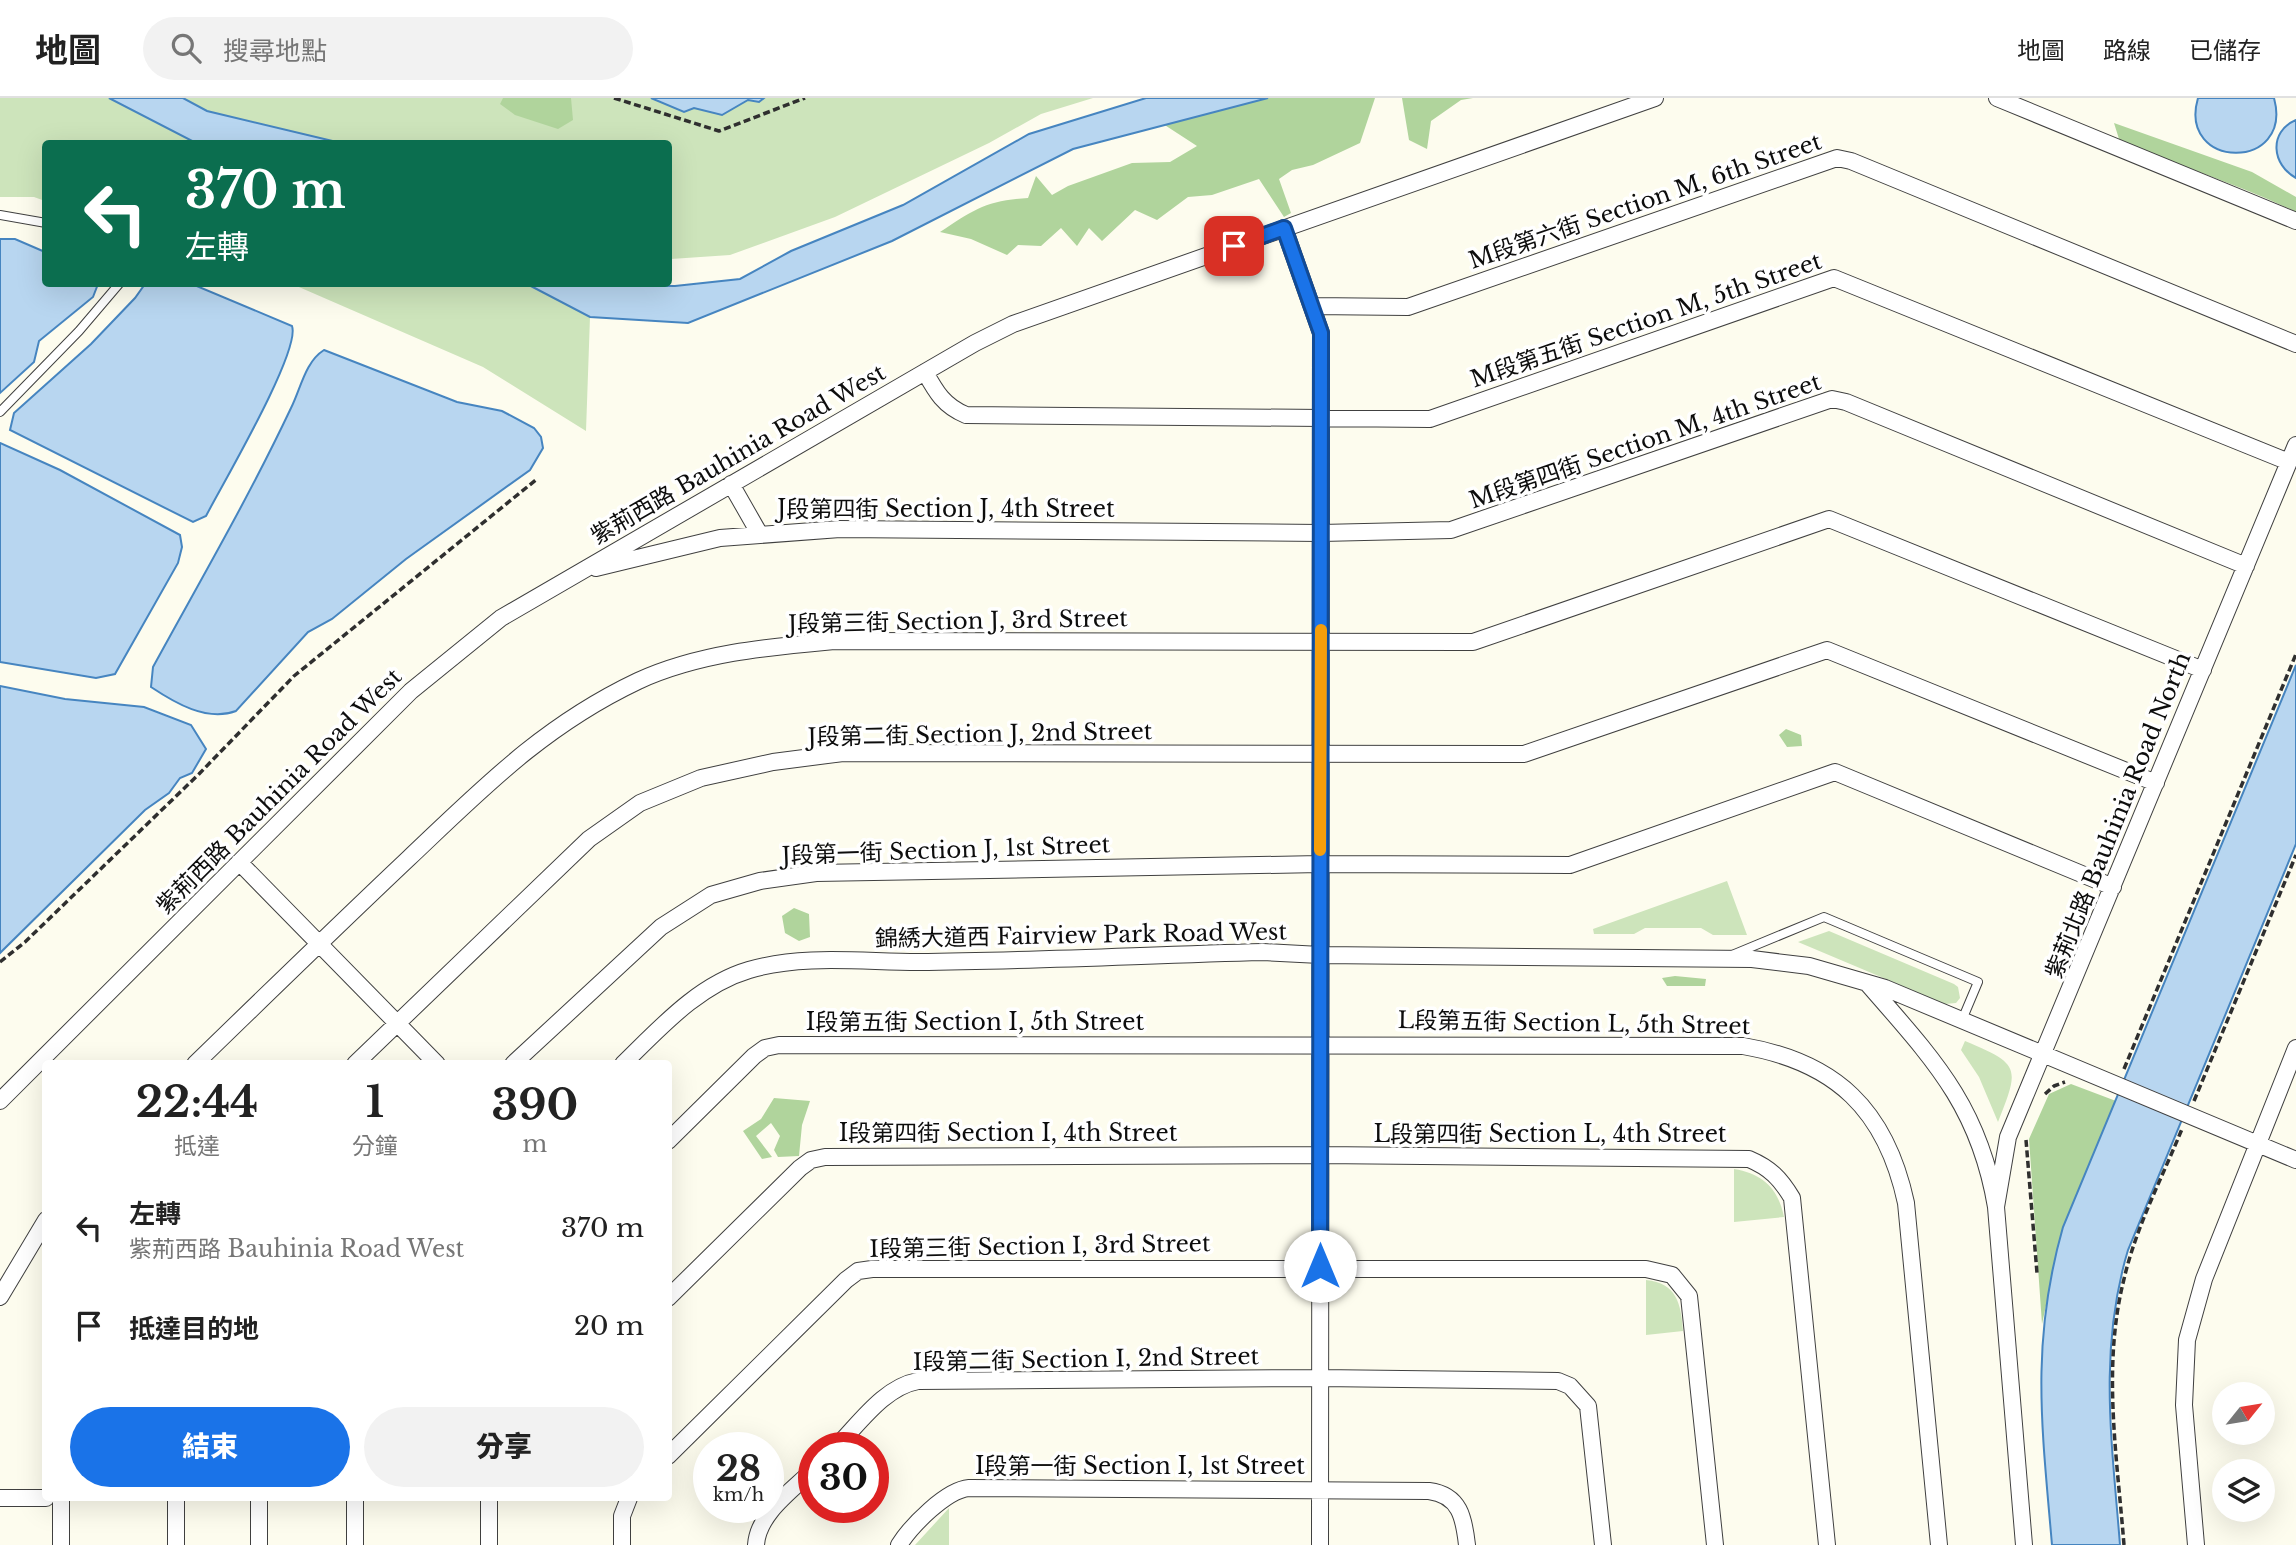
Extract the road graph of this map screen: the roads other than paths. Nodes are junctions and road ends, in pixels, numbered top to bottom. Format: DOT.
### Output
graph roads {
  1 [pos="1655,98"];
  2 [pos="1997,98"];
  3 [pos="0,215"];
  4 [pos="2296,220"];
  5 [pos="42,222"];
  6 [pos="1284,228"];
  7 [pos="116,287"];
  8 [pos="1312,306"];
  9 [pos="2296,344"];
  10 [pos="925,372"];
  11 [pos="0,412"];
  12 [pos="1321,418"];
  13 [pos="2296,445"];
  14 [pos="2289,462"];
  15 [pos="731,484"];
  16 [pos="759,533"];
  17 [pos="1321,533"];
  18 [pos="2246,566"];
  19 [pos="577,573"];
  20 [pos="1321,641"];
  21 [pos="2203,670"];
  22 [pos="1320,755"];
  23 [pos="2157,783"];
  24 [pos="239,862"];
  25 [pos="1320,864"];
  26 [pos="2113,887"];
  27 [pos="319,943"];
  28 [pos="1320,956"];
  29 [pos="1723,958"];
  30 [pos="1865,980"];
  31 [pos="1962,1020"];
  32 [pos="397,1023"];
  33 [pos="1320,1043"];
  34 [pos="2296,1048"];
  35 [pos="2044,1054"];
  36 [pos="199,1060"];
  37 [pos="359,1060"];
  38 [pos="434,1060"];
  39 [pos="517,1060"];
  40 [pos="627,1060"];
  41 [pos="0,1101"];
  42 [pos="672,1137"];
  43 [pos="2256,1143"];
  44 [pos="1320,1155"];
  45 [pos="2296,1160"];
  46 [pos="1996,1207"];
  47 [pos="42,1227"];
  48 [pos="1320,1266"];
  49 [pos="672,1294"];
  50 [pos="0,1297"];
  51 [pos="1320,1378"];
  52 [pos="851,1432"];
  53 [pos="672,1452"];
  54 [pos="798,1485"];
  55 [pos="1320,1490"];
  56 [pos="0,1498"];
  57 [pos="42,1498"];
  58 [pos="61,1501"];
  59 [pos="176,1501"];
  60 [pos="259,1501"];
  61 [pos="355,1501"];
  62 [pos="489,1501"];
  63 [pos="628,1501"];
  64 [pos="61,1545"];
  65 [pos="176,1545"];
  66 [pos="259,1545"];
  67 [pos="355,1545"];
  68 [pos="489,1545"];
  69 [pos="622,1545"];
  70 [pos="756,1545"];
  71 [pos="899,1545"];
  72 [pos="1320,1545"];
  73 [pos="1467,1545"];
  74 [pos="1603,1545"];
  75 [pos="1715,1545"];
  76 [pos="1827,1545"];
  77 [pos="1939,1545"];
  78 [pos="2024,1545"];
  79 [pos="2196,1545"];
  1 -- 6 [label="street, 紫荊西路 Bauhinia Road West"];
  2 -- 4 [label="street"];
  3 -- 5 [label="lane"];
  6 -- 8 [label="street"];
  6 -- 10 [label="street, 紫荊西路 Bauhinia Road West"];
  7 -- 11 [label="lane"];
  8 -- 9 [label="street, M段第六街 Section M, 6th Street"];
  8 -- 12 [label="street"];
  10 -- 12 [label="street, M段第五街 Section M, 5th Street"];
  10 -- 15 [label="street, 紫荊西路 Bauhinia Road West"];
  12 -- 14 [label="street, M段第五街 Section M, 5th Street"];
  12 -- 17 [label="street"];
  13 -- 14 [label="street, 紫荊北路 Bauhinia Road North"];
  14 -- 18 [label="street, 紫荊北路 Bauhinia Road North"];
  15 -- 16 [label="street"];
  15 -- 19 [label="street, 紫荊西路 Bauhinia Road West"];
  16 -- 17 [label="street, J段第四街 Section J, 4th Street"];
  16 -- 19 [label="street, J段第四街 Section J, 4th Street"];
  17 -- 18 [label="street, M段第四街 Section M, 4th Street"];
  17 -- 20 [label="street"];
  18 -- 21 [label="street, 紫荊北路 Bauhinia Road North"];
  19 -- 24 [label="street, 紫荊西路 Bauhinia Road West"];
  20 -- 21 [label="street, J段第三街 Section J, 3rd Street"];
  20 -- 22 [label="street"];
  20 -- 27 [label="street, J段第三街 Section J, 3rd Street"];
  21 -- 23 [label="street, 紫荊北路 Bauhinia Road North"];
  22 -- 23 [label="street, J段第二街 Section J, 2nd Street"];
  22 -- 25 [label="street"];
  22 -- 32 [label="street, J段第二街 Section J, 2nd Street"];
  23 -- 26 [label="street, 紫荊北路 Bauhinia Road North"];
  24 -- 27 [label="street"];
  24 -- 41 [label="street, 紫荊西路 Bauhinia Road West"];
  25 -- 26 [label="street, J段第一街 Section J, 1st Street"];
  25 -- 28 [label="street"];
  25 -- 39 [label="street, J段第一街 Section J, 1st Street"];
  26 -- 35 [label="street, 紫荊北路 Bauhinia Road North"];
  27 -- 32 [label="street"];
  27 -- 36 [label="street, J段第三街 Section J, 3rd Street"];
  28 -- 29 [label="street, 錦綉大道西 Fairview Park Road West"];
  28 -- 33 [label="street"];
  28 -- 40 [label="street, 錦綉大道西 Fairview Park Road West"];
  29 -- 30 [label="street, 錦綉大道西 Fairview Park Road West"];
  29 -- 31 [label="lane"];
  30 -- 31 [label="street, 錦綉大道西 Fairview Park Road West"];
  30 -- 46 [label="street"];
  31 -- 35 [label="street, 錦綉大道西 Fairview Park Road West"];
  32 -- 37 [label="street, J段第二街 Section J, 2nd Street"];
  32 -- 38 [label="street"];
  33 -- 42 [label="street, I段第五街 Section I, 5th Street"];
  33 -- 44 [label="street"];
  33 -- 77 [label="street, L段第五街 Section L, 5th Street"];
  34 -- 43 [label="street"];
  35 -- 43 [label="street, 錦綉大道西 Fairview Park Road West"];
  35 -- 46 [label="street, 紫荊北路 Bauhinia Road North"];
  43 -- 45 [label="street, 錦綉大道西 Fairview Park Road West"];
  43 -- 79 [label="street"];
  44 -- 48 [label="street"];
  44 -- 49 [label="street, I段第四街 Section I, 4th Street"];
  44 -- 76 [label="street, L段第四街 Section L, 4th Street"];
  46 -- 78 [label="street"];
  47 -- 50 [label="street"];
  48 -- 51 [label="street"];
  48 -- 53 [label="street, I段第三街 Section I, 3rd Street"];
  48 -- 75 [label="street, I段第三街 Section I, 3rd Street"];
  51 -- 52 [label="street, I段第二街 Section I, 2nd Street"];
  51 -- 55 [label="street"];
  51 -- 74 [label="street, I段第二街 Section I, 2nd Street"];
  54 -- 70 [label="street"];
  55 -- 71 [label="street, I段第一街 Section I, 1st Street"];
  55 -- 72 [label="street"];
  55 -- 73 [label="street, I段第一街 Section I, 1st Street"];
  56 -- 57 [label="street"];
  58 -- 64 [label="street"];
  59 -- 65 [label="street"];
  60 -- 66 [label="street"];
  61 -- 67 [label="street"];
  62 -- 68 [label="street"];
  63 -- 69 [label="street"];
}
